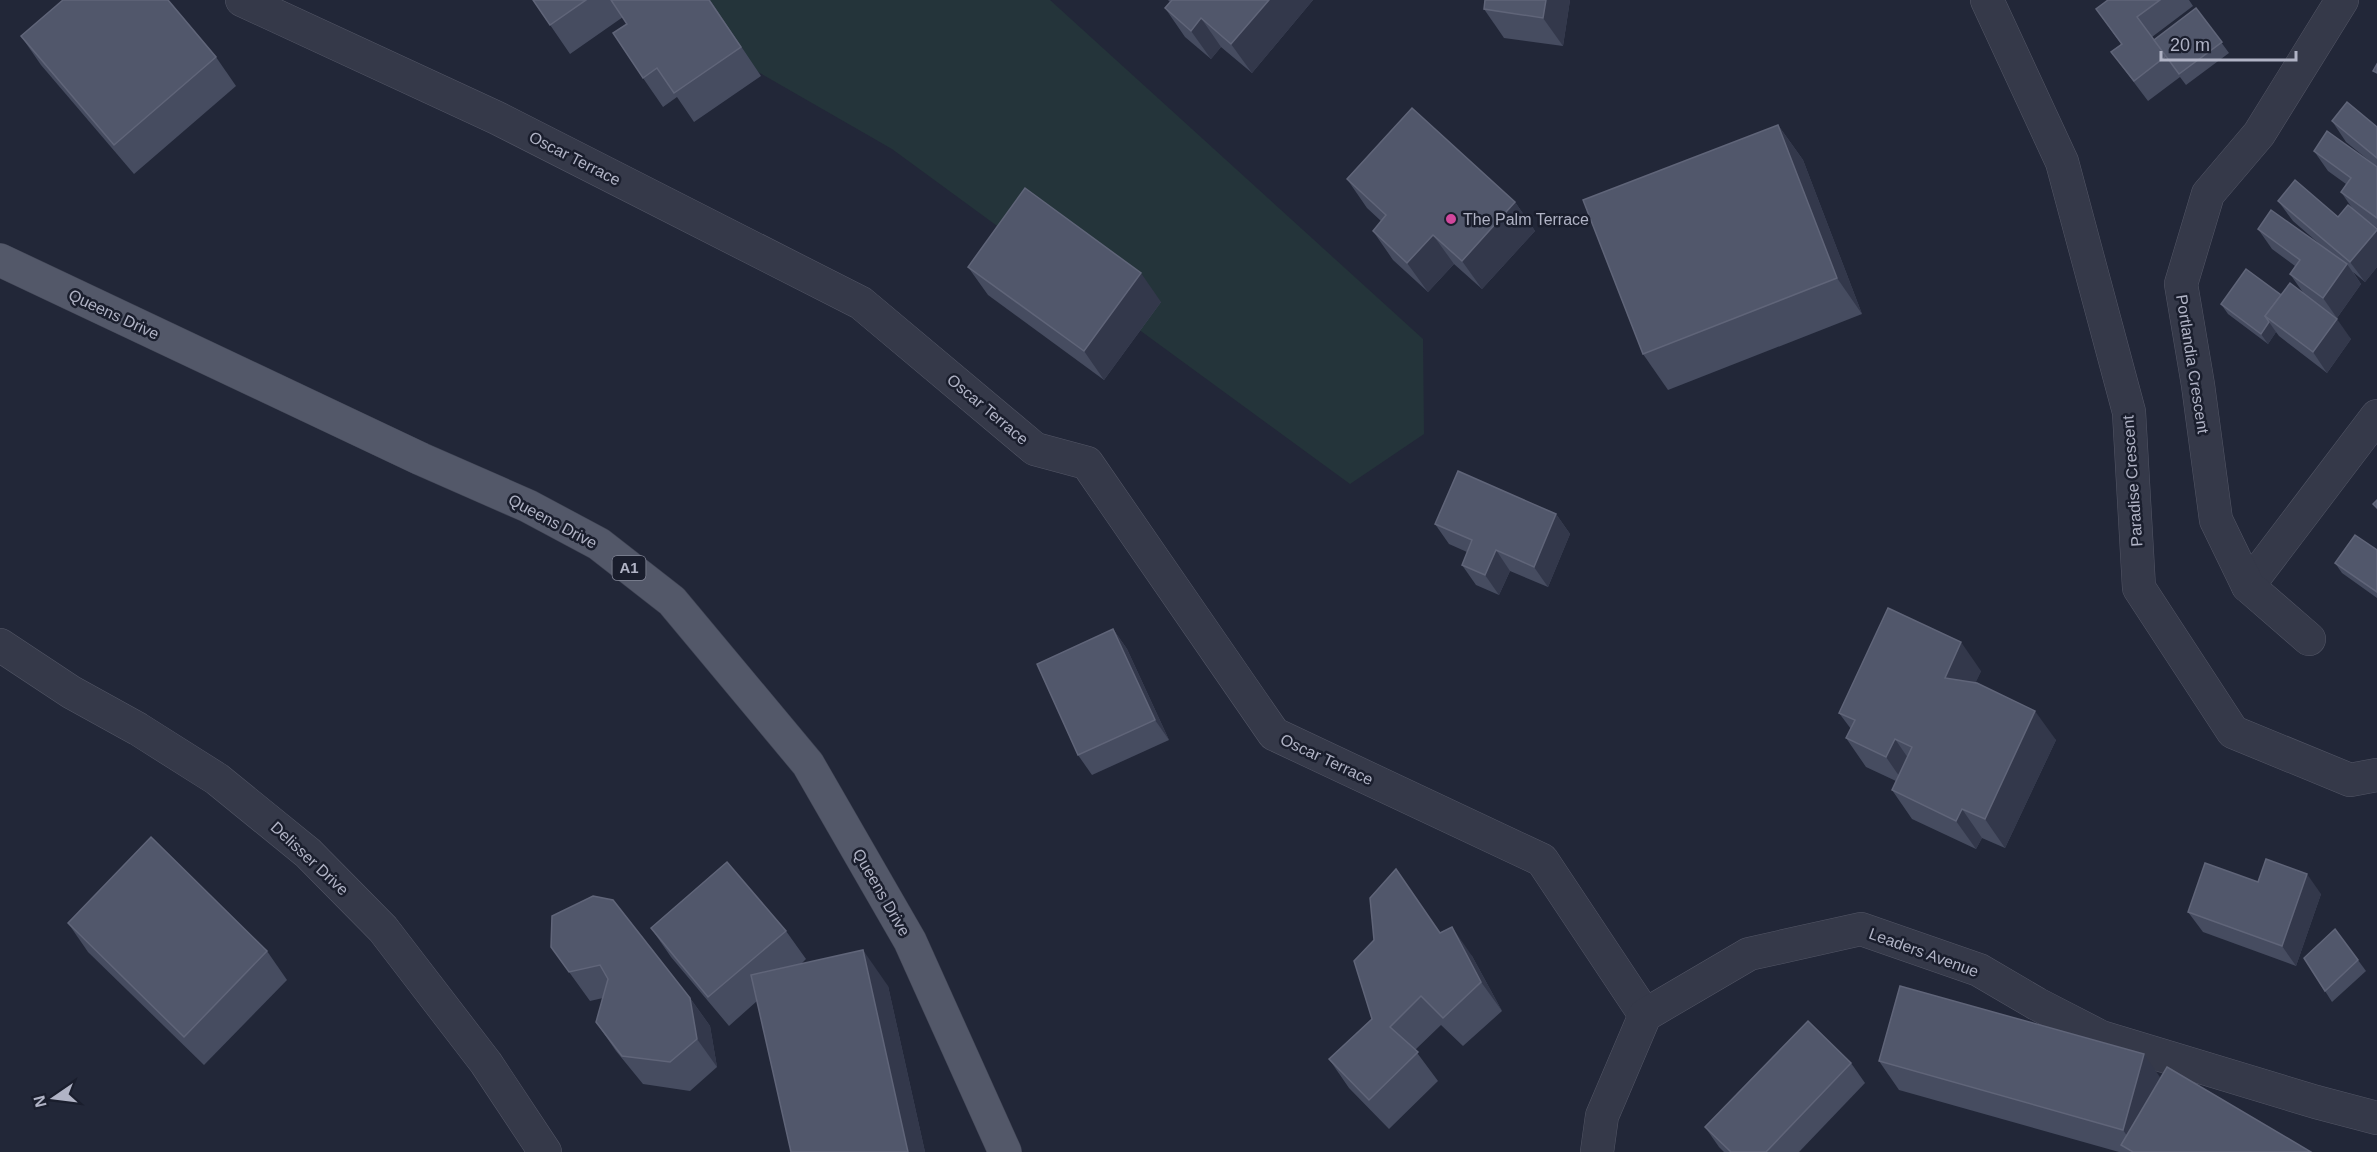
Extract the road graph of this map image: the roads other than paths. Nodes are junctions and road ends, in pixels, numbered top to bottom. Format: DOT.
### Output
graph roads {
  1 [pos="242,0"];
  2 [pos="1987,0"];
  3 [pos="2341,0"];
  4 [pos="0,260"];
  5 [pos="2377,416"];
  6 [pos="2248,586"];
  7 [pos="2309,639"];
  8 [pos="0,645"];
  9 [pos="2377,775"];
  10 [pos="1645,1015"];
  11 [pos="2377,1118"];
  12 [pos="545,1152"];
  13 [pos="1005,1152"];
  14 [pos="1597,1152"];
  1 -- 10 [label="street, Oscar Terrace"];
  2 -- 9 [label="street, Paradise Crescent"];
  3 -- 6 [label="street, Portlandia Crescent"];
  4 -- 13 [label="main road, Queens Drive / A1"];
  5 -- 6 [label="street"];
  6 -- 7 [label="street, Portlandia Crescent"];
  8 -- 12 [label="street, Delisser Drive"];
  10 -- 11 [label="street, Leaders Avenue"];
  10 -- 14 [label="street"];
}
